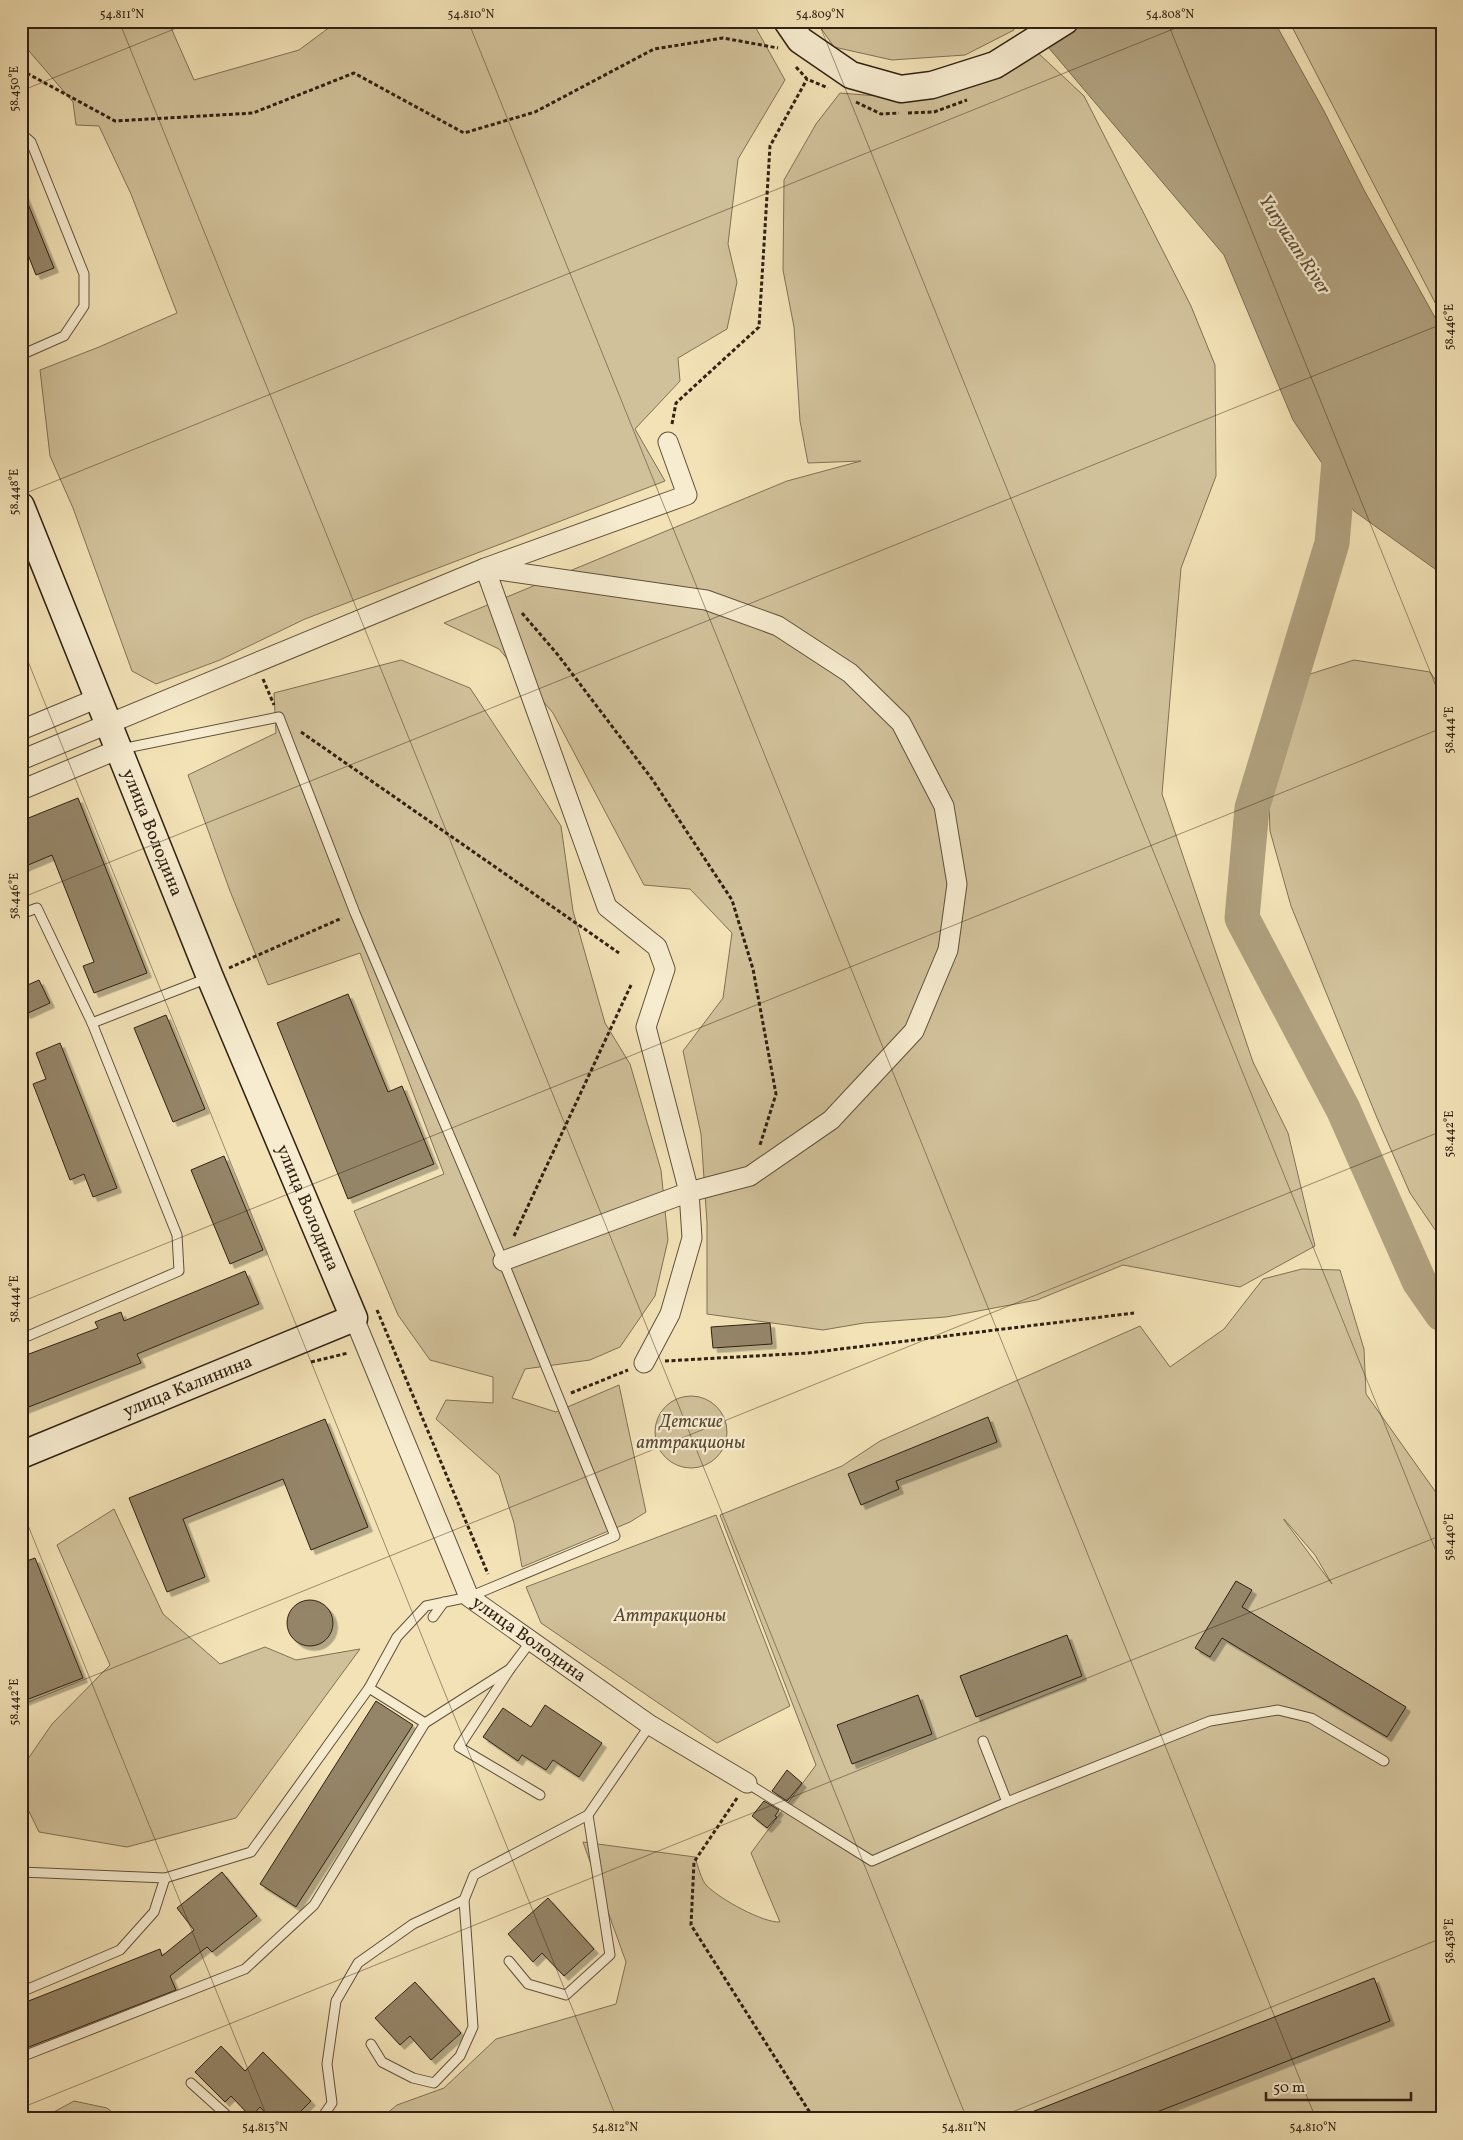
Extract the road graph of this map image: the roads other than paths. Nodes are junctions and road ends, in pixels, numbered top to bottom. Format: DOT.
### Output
graph roads {
  1 [pos="787,21"];
  2 [pos="1065,21"];
  3 [pos="21,133"];
  4 [pos="21,355"];
  5 [pos="668,442"];
  6 [pos="21,506"];
  7 [pos="485,568"];
  8 [pos="98,698"];
  9 [pos="109,723"];
  10 [pos="21,730"];
  11 [pos="119,749"];
  12 [pos="21,760"];
  13 [pos="21,790"];
  14 [pos="21,914"];
  15 [pos="210,977"];
  16 [pos="92,1024"];
  17 [pos="689,1192"];
  18 [pos="503,1261"];
  19 [pos="354,1318"];
  20 [pos="21,1339"];
  21 [pos="644,1363"];
  22 [pos="21,1455"];
  23 [pos="469,1597"];
  24 [pos="444,1602"];
  25 [pos="433,1617"];
  26 [pos="531,1641"];
  27 [pos="510,1669"];
  28 [pos="369,1688"];
  29 [pos="425,1723"];
  30 [pos="650,1725"];
  31 [pos="983,1741"];
  32 [pos="1384,1761"];
  33 [pos="747,1783"];
  34 [pos="540,1795"];
  35 [pos="1007,1802"];
  36 [pos="588,1815"];
  37 [pos="21,1872"];
  38 [pos="165,1878"];
  39 [pos="464,1900"];
  40 [pos="509,1961"];
  41 [pos="21,1992"];
  42 [pos="371,2044"];
  43 [pos="21,2057"];
  44 [pos="191,2083"];
  45 [pos="231,2119"];
  46 [pos="321,2119"];
  1 -- 2 [label="street"];
  3 -- 4 [label="lane"];
  5 -- 7 [label="street"];
  6 -- 8 [label="street, улица Володина"];
  7 -- 9 [label="street"];
  7 -- 17 [label="street"];
  7 -- 17 [label="street"];
  8 -- 9 [label="street, улица Володина"];
  8 -- 10 [label="street"];
  9 -- 11 [label="street, улица Володина"];
  9 -- 12 [label="street"];
  11 -- 13 [label="street"];
  11 -- 15 [label="street, улица Володина"];
  11 -- 18 [label="lane"];
  14 -- 16 [label="lane"];
  15 -- 16 [label="lane"];
  15 -- 19 [label="street, улица Володина"];
  16 -- 20 [label="lane"];
  17 -- 18 [label="street"];
  17 -- 21 [label="street"];
  18 -- 23 [label="lane"];
  19 -- 22 [label="street, улица Калинина"];
  19 -- 23 [label="street, улица Володина"];
  23 -- 24 [label="lane"];
  23 -- 26 [label="street, улица Володина"];
  24 -- 25 [label="lane"];
  24 -- 28 [label="lane"];
  26 -- 27 [label="lane"];
  26 -- 30 [label="street, улица Володина"];
  27 -- 29 [label="lane"];
  27 -- 34 [label="lane"];
  28 -- 29 [label="lane"];
  28 -- 38 [label="lane"];
  29 -- 43 [label="lane"];
  30 -- 33 [label="street, улица Володина"];
  30 -- 36 [label="lane"];
  31 -- 35 [label="lane"];
  32 -- 35 [label="lane"];
  33 -- 35 [label="lane"];
  36 -- 39 [label="lane"];
  36 -- 40 [label="lane"];
  37 -- 38 [label="lane"];
  38 -- 41 [label="lane"];
  39 -- 42 [label="lane"];
  39 -- 46 [label="lane"];
  44 -- 45 [label="lane"];
}
